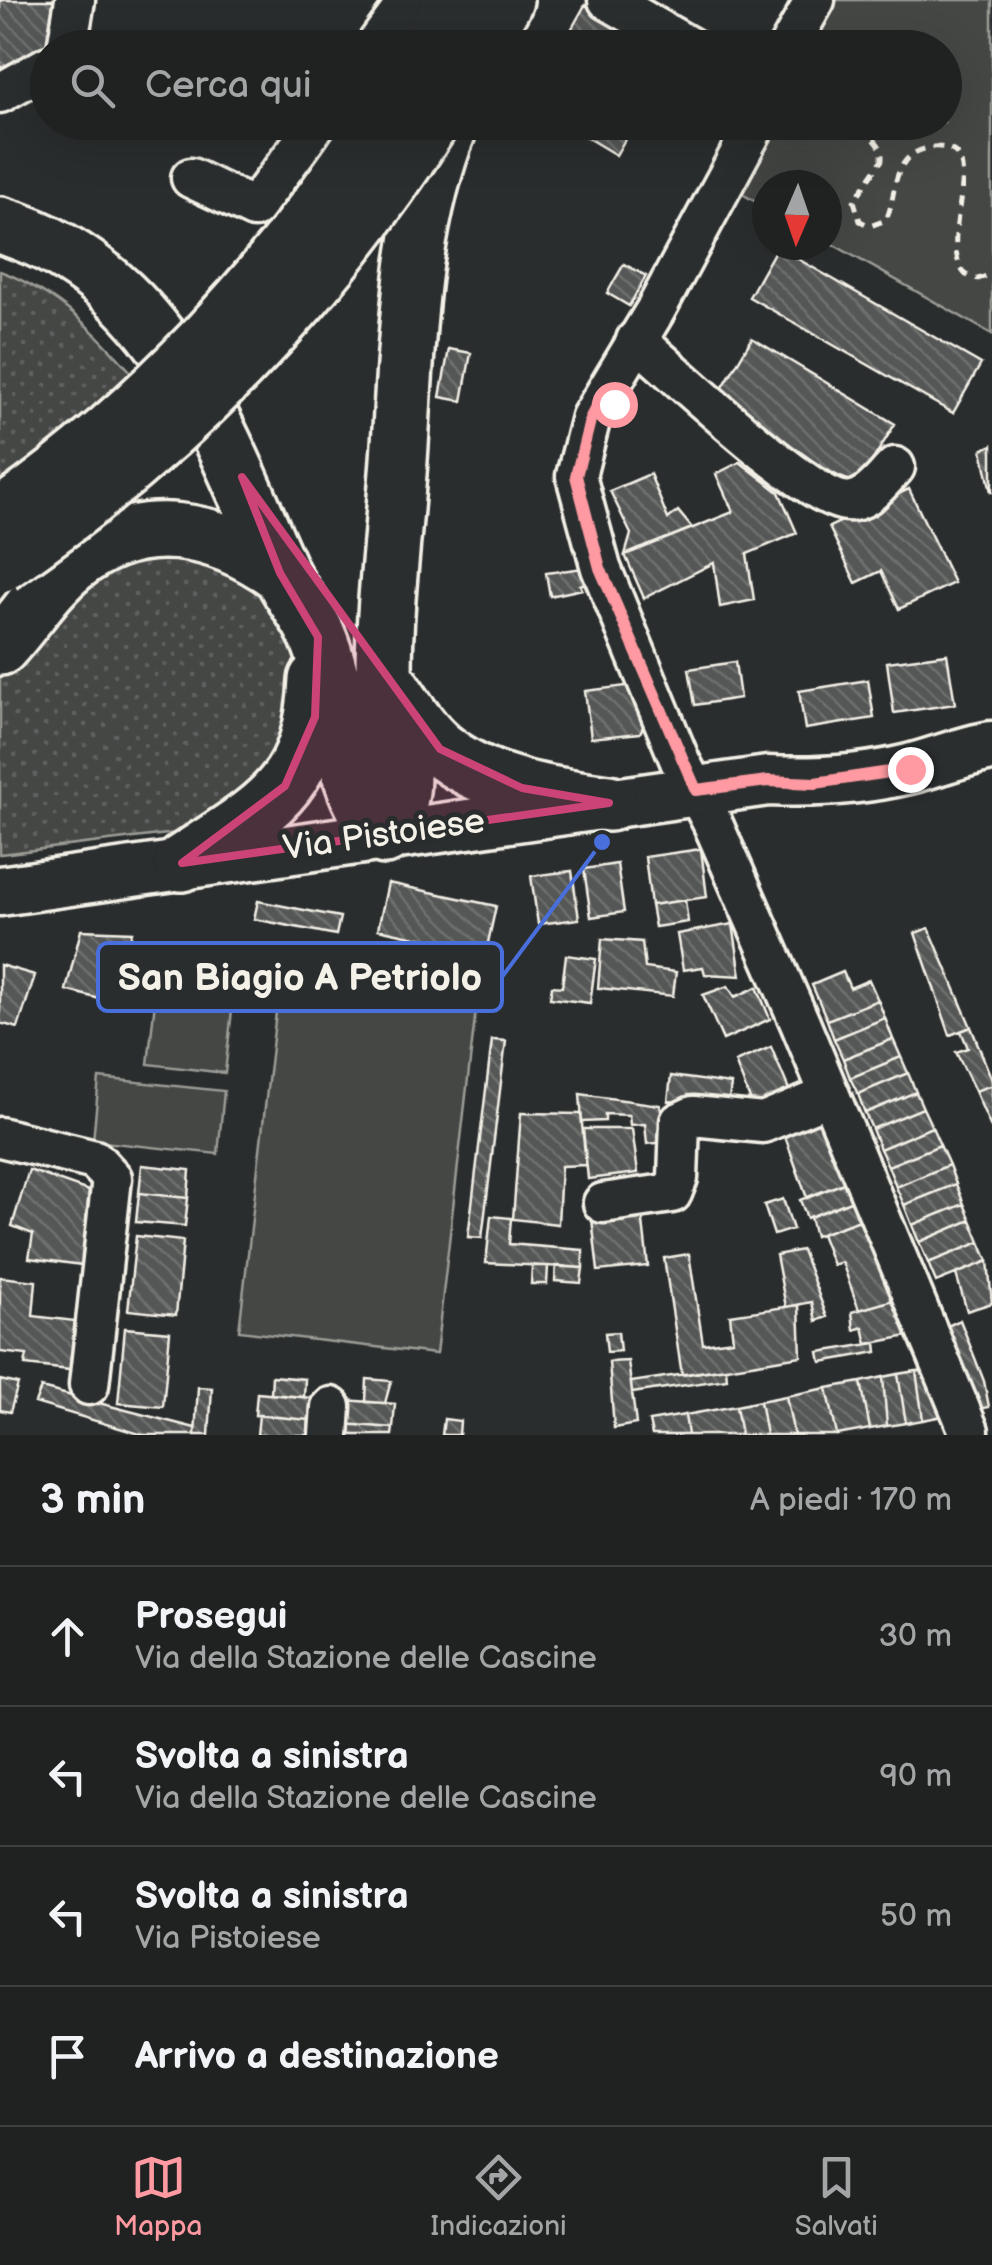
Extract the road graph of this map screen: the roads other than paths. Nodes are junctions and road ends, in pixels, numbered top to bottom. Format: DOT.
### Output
graph roads {
  1 [pos="75,0"];
  2 [pos="409,0"];
  3 [pos="608,0"];
  4 [pos="815,0"];
  5 [pos="69,30"];
  6 [pos="387,30"];
  7 [pos="660,30"];
  8 [pos="798,30"];
  9 [pos="30,76"];
  10 [pos="0,92"];
  11 [pos="305,140"];
  12 [pos="364,140"];
  13 [pos="419,140"];
  14 [pos="445,140"];
  15 [pos="747,140"];
  16 [pos="192,178"];
  17 [pos="0,225"];
  18 [pos="632,348"];
  19 [pos="170,354"];
  20 [pos="209,415"];
  21 [pos="895,467"];
  22 [pos="242,477"];
  23 [pos="0,517"];
  24 [pos="811,524"];
  25 [pos="0,564"];
  26 [pos="280,573"];
  27 [pos="318,637"];
  28 [pos="0,647"];
  29 [pos="384,678"];
  30 [pos="972,750"];
  31 [pos="696,790"];
  32 [pos="609,803"];
  33 [pos="385,836"];
  34 [pos="182,863"];
  35 [pos="0,891"];
  36 [pos="830,1095"];
  37 [pos="0,1136"];
  38 [pos="603,1203"];
  39 [pos="89,1386"];
  40 [pos="970,1431"];
  1 -- 5 [label="street"];
  2 -- 6 [label="street"];
  3 -- 7 [label="street"];
  4 -- 8 [label="street"];
  9 -- 10 [label="street"];
  11 -- 16 [label="street"];
  12 -- 23 [label="highway, bridge"];
  13 -- 25 [label="highway, bridge"];
  14 -- 29 [label="highway"];
  15 -- 18 [label="street"];
  17 -- 19 [label="highway"];
  18 -- 21 [label="street"];
  18 -- 24 [label="street"];
  18 -- 31 [label="street"];
  20 -- 22 [label="highway"];
  22 -- 26 [label="highway"];
  22 -- 29 [label="highway"];
  26 -- 27 [label="highway"];
  26 -- 28 [label="highway"];
  27 -- 33 [label="highway"];
  27 -- 34 [label="highway"];
  29 -- 32 [label="highway"];
  29 -- 33 [label="highway"];
  30 -- 31 [label="main road, Via Pistoiese"];
  31 -- 32 [label="main road, Via Pistoiese"];
  31 -- 36 [label="street"];
  32 -- 33 [label="main road, Via Pistoiese"];
  33 -- 34 [label="main road, Via Pistoiese"];
  34 -- 35 [label="main road, Via Pistoiese"];
  36 -- 38 [label="street"];
  36 -- 40 [label="street"];
  37 -- 39 [label="street"];
}
